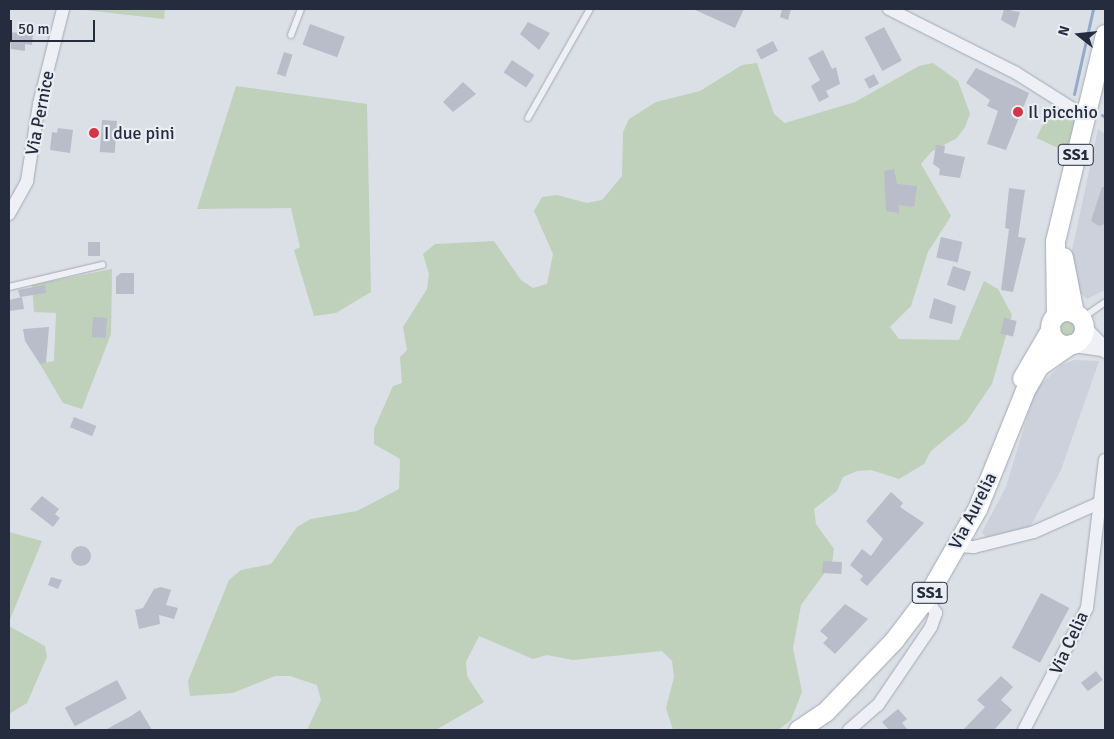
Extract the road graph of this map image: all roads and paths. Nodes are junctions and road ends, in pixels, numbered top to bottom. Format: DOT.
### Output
graph roads {
  1 [pos="63,9"];
  2 [pos="301,9"];
  3 [pos="590,9"];
  4 [pos="889,9"];
  5 [pos="1105,34"];
  6 [pos="291,36"];
  7 [pos="1086,117"];
  8 [pos="528,118"];
  9 [pos="9,214"];
  10 [pos="102,265"];
  11 [pos="9,286"];
  12 [pos="1105,302"];
  13 [pos="1069,321"];
  14 [pos="1072,344"];
  15 [pos="1104,349"];
  16 [pos="1012,420"];
  17 [pos="1105,460"];
  18 [pos="1099,503"];
  19 [pos="956,546"];
  20 [pos="926,598"];
  21 [pos="798,730"];
  22 [pos="849,730"];
  23 [pos="1024,730"];
  1 -- 9 [label="street, Via Pernice"];
  2 -- 6 [label="lane"];
  3 -- 8 [label="lane"];
  4 -- 7 [label="street"];
  5 -- 7 [label="main road, SS1"];
  7 -- 13 [label="main road, SS1"];
  10 -- 11 [label="lane"];
  12 -- 13 [label="lane"];
  13 -- 14 [label="main road"];
  13 -- 14 [label="main road"];
  13 -- 15 [label="street"];
  13 -- 16 [label="main road, Via Aurelia"];
  14 -- 15 [label="street"];
  14 -- 16 [label="main road, Via Aurelia"];
  16 -- 19 [label="main road, Via Aurelia / SS1"];
  17 -- 18 [label="street, Via Celia"];
  18 -- 19 [label="street"];
  18 -- 23 [label="street, Via Celia"];
  19 -- 20 [label="main road, Via Aurelia / SS1"];
  20 -- 21 [label="main road, Via Aurelia / SS1"];
  20 -- 22 [label="street"];
}
